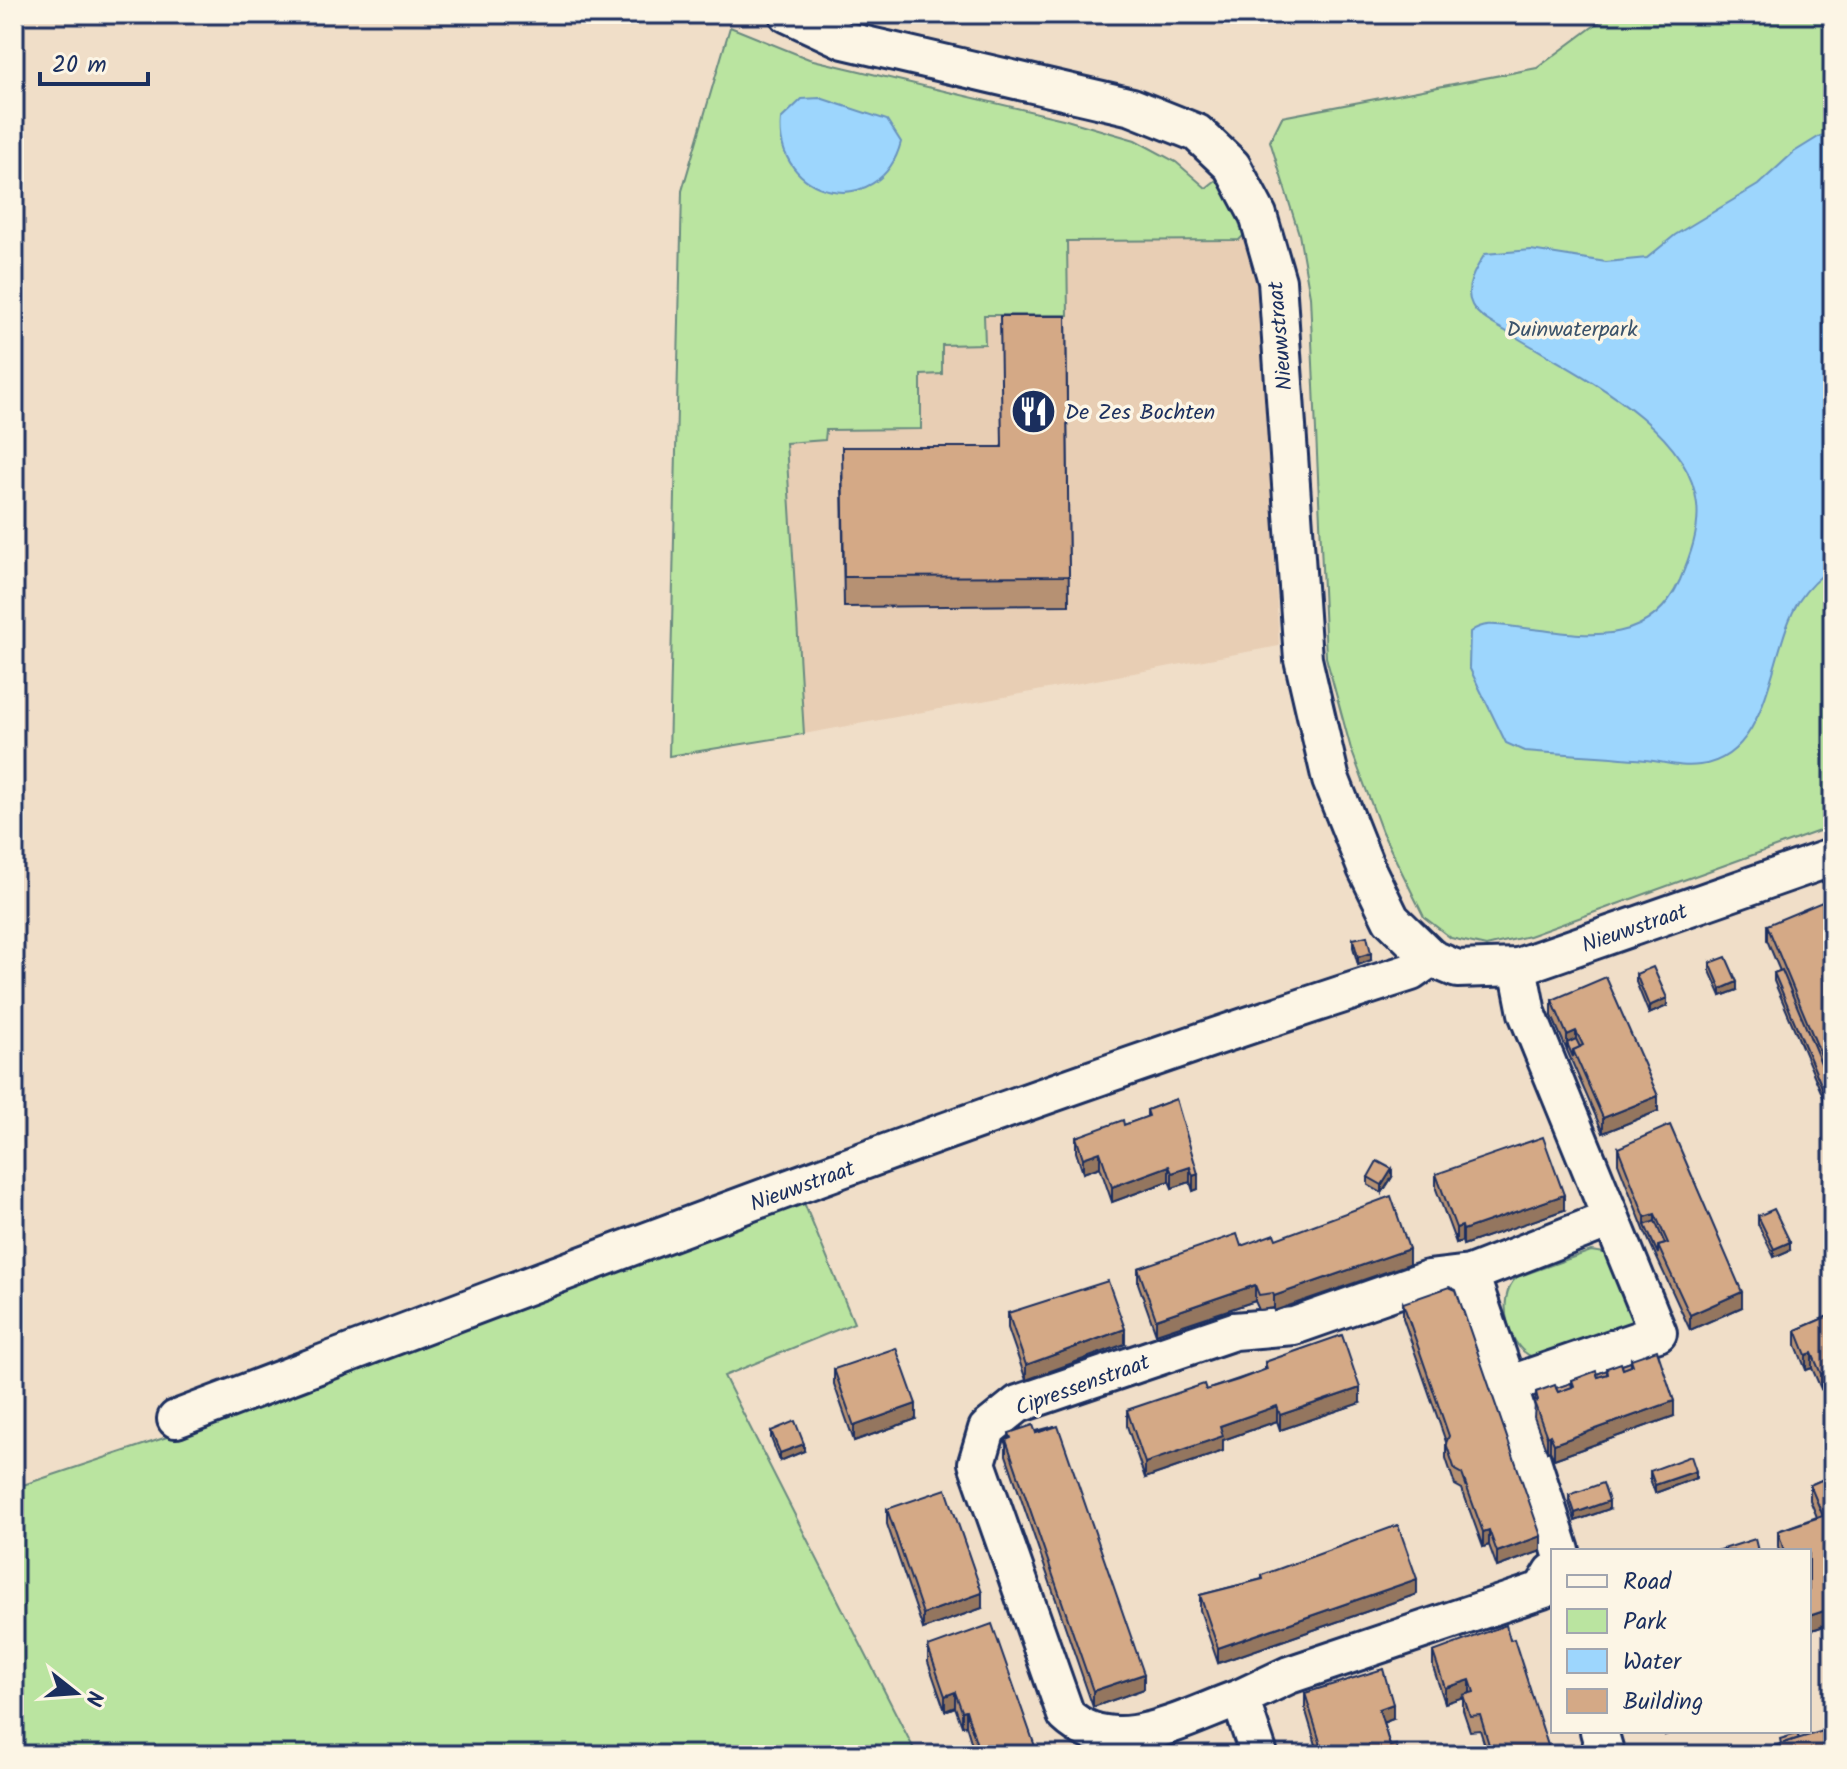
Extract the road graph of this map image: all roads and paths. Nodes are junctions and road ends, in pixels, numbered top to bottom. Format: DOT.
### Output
graph roads {
  1 [pos="788,14"];
  2 [pos="1833,857"];
  3 [pos="1431,958"];
  4 [pos="1518,967"];
  5 [pos="1610,1219"];
  6 [pos="1470,1274"];
  7 [pos="1508,1385"];
  8 [pos="176,1419"];
  9 [pos="1560,1549"];
  10 [pos="1549,1590"];
  11 [pos="1240,1698"];
  12 [pos="1600,1733"];
  13 [pos="1259,1755"];
  14 [pos="1606,1755"];
  1 -- 3 [label="street, Nieuwstraat"];
  2 -- 4 [label="street, Nieuwstraat"];
  3 -- 4 [label="street, Nieuwstraat"];
  3 -- 8 [label="street, Nieuwstraat"];
  4 -- 5 [label="street"];
  5 -- 6 [label="street, Cipressenstraat"];
  5 -- 7 [label="street"];
  6 -- 7 [label="street"];
  6 -- 11 [label="street, Cipressenstraat"];
  7 -- 9 [label="street"];
  10 -- 11 [label="street, Cipressenstraat"];
  11 -- 13 [label="street"];
  12 -- 14 [label="street"];
}
